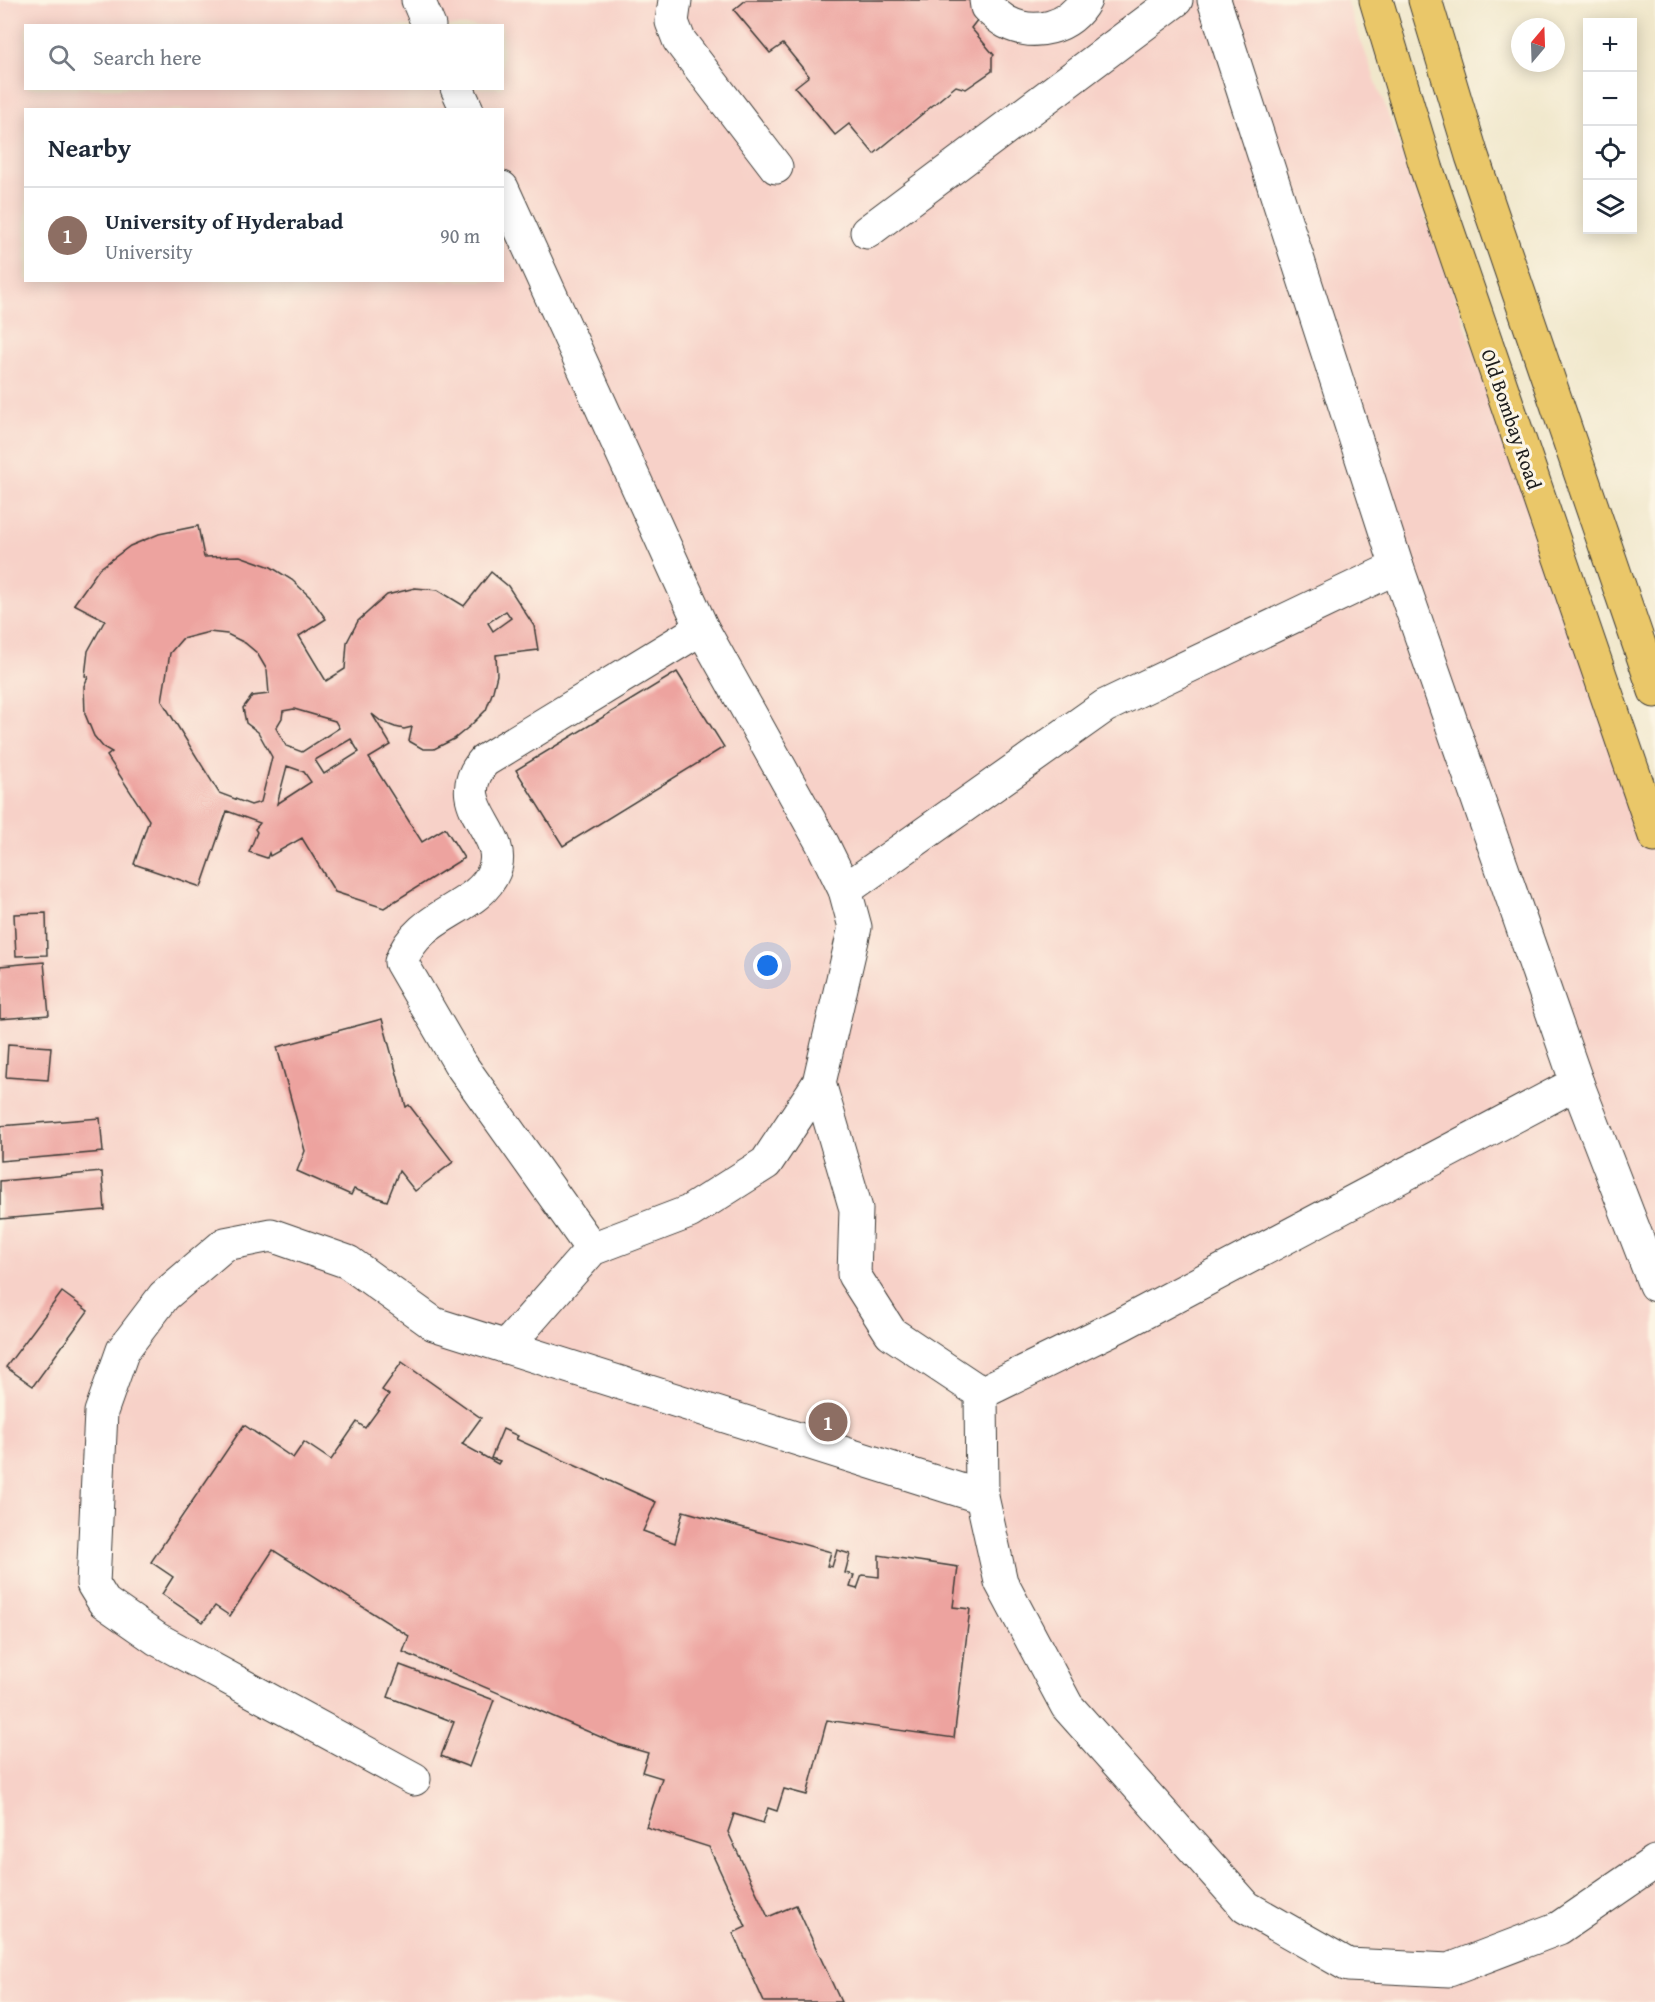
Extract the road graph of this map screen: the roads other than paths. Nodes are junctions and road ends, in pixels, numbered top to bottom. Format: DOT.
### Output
graph roads {
  1 [pos="418,0"];
  2 [pos="675,0"];
  3 [pos="986,0"];
  4 [pos="1176,0"];
  5 [pos="1214,0"];
  6 [pos="1376,0"];
  7 [pos="1425,0"];
  8 [pos="1079,8"];
  9 [pos="428,24"];
  10 [pos="1104,54"];
  11 [pos="458,90"];
  12 [pos="466,108"];
  13 [pos="776,167"];
  14 [pos="504,192"];
  15 [pos="867,232"];
  16 [pos="1397,567"];
  17 [pos="702,627"];
  18 [pos="1655,691"];
  19 [pos="1655,836"];
  20 [pos="845,890"];
  21 [pos="819,1083"];
  22 [pos="1577,1083"];
  23 [pos="592,1249"];
  24 [pos="1655,1286"];
  25 [pos="506,1347"];
  26 [pos="981,1393"];
  27 [pos="982,1497"];
  28 [pos="414,1779"];
  29 [pos="1655,1862"];
  1 -- 9 [label="street"];
  2 -- 13 [label="street"];
  3 -- 8 [label="street"];
  4 -- 10 [label="street"];
  5 -- 16 [label="street"];
  6 -- 19 [label="main road, Old Bombay Road"];
  7 -- 18 [label="main road"];
  8 -- 10 [label="street"];
  10 -- 15 [label="street"];
  11 -- 12 [label="street"];
  14 -- 17 [label="street"];
  16 -- 20 [label="street"];
  16 -- 22 [label="street"];
  17 -- 20 [label="street"];
  17 -- 23 [label="street"];
  20 -- 21 [label="street"];
  21 -- 23 [label="street"];
  21 -- 26 [label="street"];
  22 -- 24 [label="street"];
  22 -- 26 [label="street"];
  23 -- 25 [label="street"];
  25 -- 27 [label="street"];
  25 -- 28 [label="street"];
  26 -- 27 [label="street"];
  27 -- 29 [label="street"];
}
